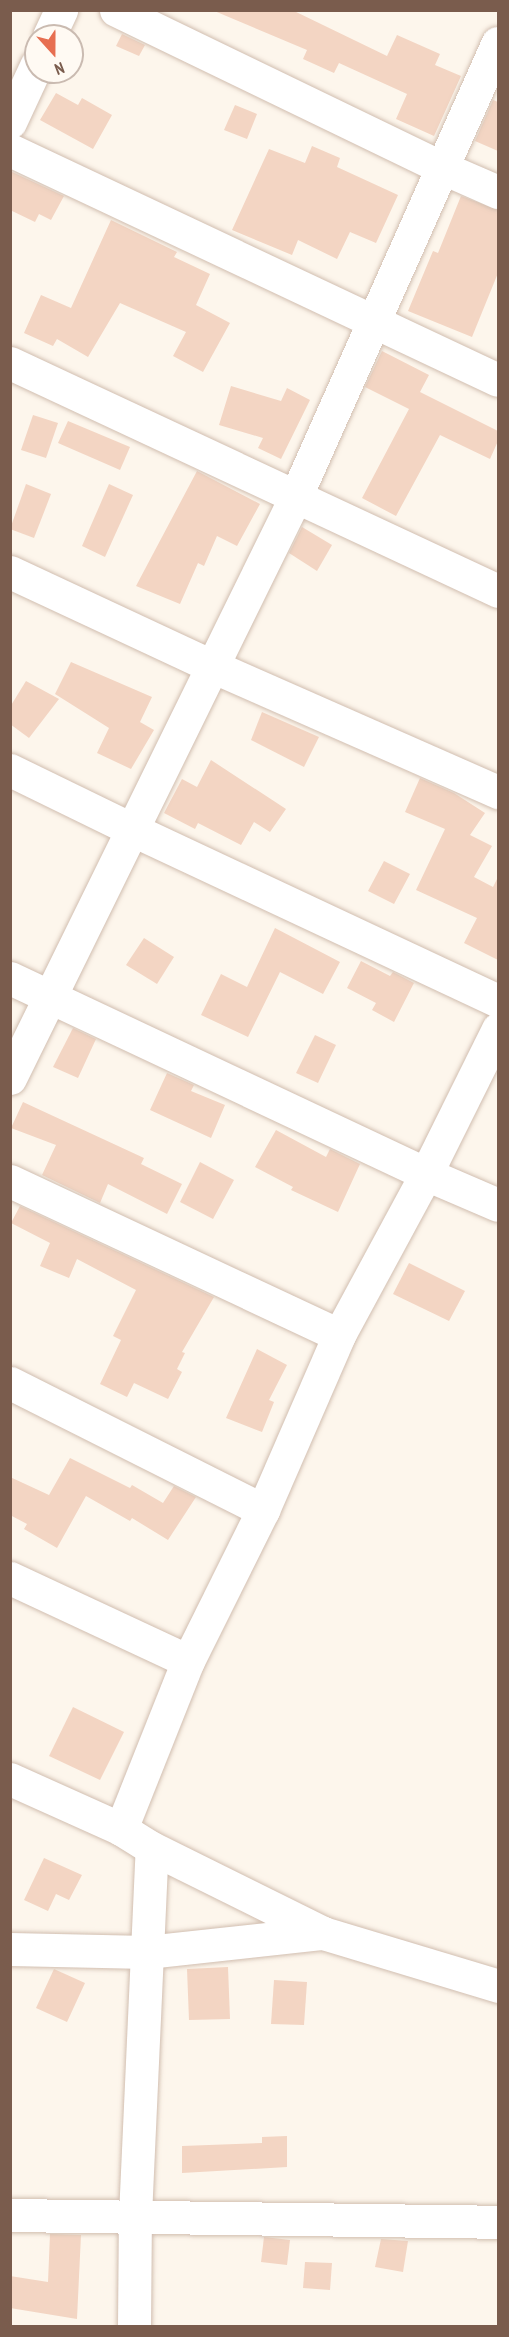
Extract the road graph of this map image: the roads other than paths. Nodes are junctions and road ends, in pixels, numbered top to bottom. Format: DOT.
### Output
graph roads {
  1 [pos="61,10"];
  2 [pos="116,10"];
  3 [pos="55,24"];
  4 [pos="498,43"];
  5 [pos="28,84"];
  6 [pos="10,122"];
  7 [pos="10,150"];
  8 [pos="443,168"];
  9 [pos="498,192"];
  10 [pos="373,322"];
  11 [pos="10,363"];
  12 [pos="498,380"];
  13 [pos="295,498"];
  14 [pos="10,572"];
  15 [pos="498,591"];
  16 [pos="212,666"];
  17 [pos="10,770"];
  18 [pos="498,792"];
  19 [pos="131,829"];
  20 [pos="10,978"];
  21 [pos="50,998"];
  22 [pos="498,1001"];
  23 [pos="498,1029"];
  24 [pos="10,1078"];
  25 [pos="426,1174"];
  26 [pos="10,1181"];
  27 [pos="498,1205"];
  28 [pos="339,1335"];
  29 [pos="10,1383"];
  30 [pos="263,1510"];
  31 [pos="10,1578"];
  32 [pos="188,1661"];
  33 [pos="10,1779"];
  34 [pos="121,1829"];
  35 [pos="152,1848"];
  36 [pos="323,1933"];
  37 [pos="10,1949"];
  38 [pos="147,1952"];
  39 [pos="495,1976"];
  40 [pos="10,2215"];
  41 [pos="135,2216"];
  42 [pos="498,2222"];
  43 [pos="134,2326"];
  1 -- 3 [label="street"];
  2 -- 8 [label="street"];
  4 -- 8 [label="street"];
  5 -- 6 [label="street"];
  7 -- 10 [label="street"];
  8 -- 9 [label="street"];
  8 -- 10 [label="street"];
  10 -- 12 [label="street"];
  10 -- 13 [label="street"];
  11 -- 13 [label="street"];
  13 -- 15 [label="street"];
  13 -- 16 [label="street"];
  14 -- 16 [label="street"];
  16 -- 18 [label="street"];
  16 -- 19 [label="street"];
  17 -- 19 [label="street"];
  19 -- 21 [label="street"];
  19 -- 22 [label="street"];
  20 -- 21 [label="street"];
  21 -- 24 [label="street"];
  21 -- 25 [label="street"];
  23 -- 25 [label="street"];
  25 -- 27 [label="street"];
  25 -- 28 [label="street"];
  26 -- 28 [label="street"];
  28 -- 30 [label="street"];
  29 -- 30 [label="street"];
  30 -- 32 [label="street"];
  31 -- 32 [label="street"];
  32 -- 34 [label="street"];
  33 -- 34 [label="street"];
  34 -- 35 [label="street"];
  35 -- 36 [label="street"];
  35 -- 38 [label="street"];
  36 -- 38 [label="street"];
  36 -- 39 [label="street"];
  37 -- 38 [label="street"];
  38 -- 41 [label="street"];
  40 -- 41 [label="street"];
  41 -- 42 [label="street"];
  41 -- 43 [label="street"];
}
